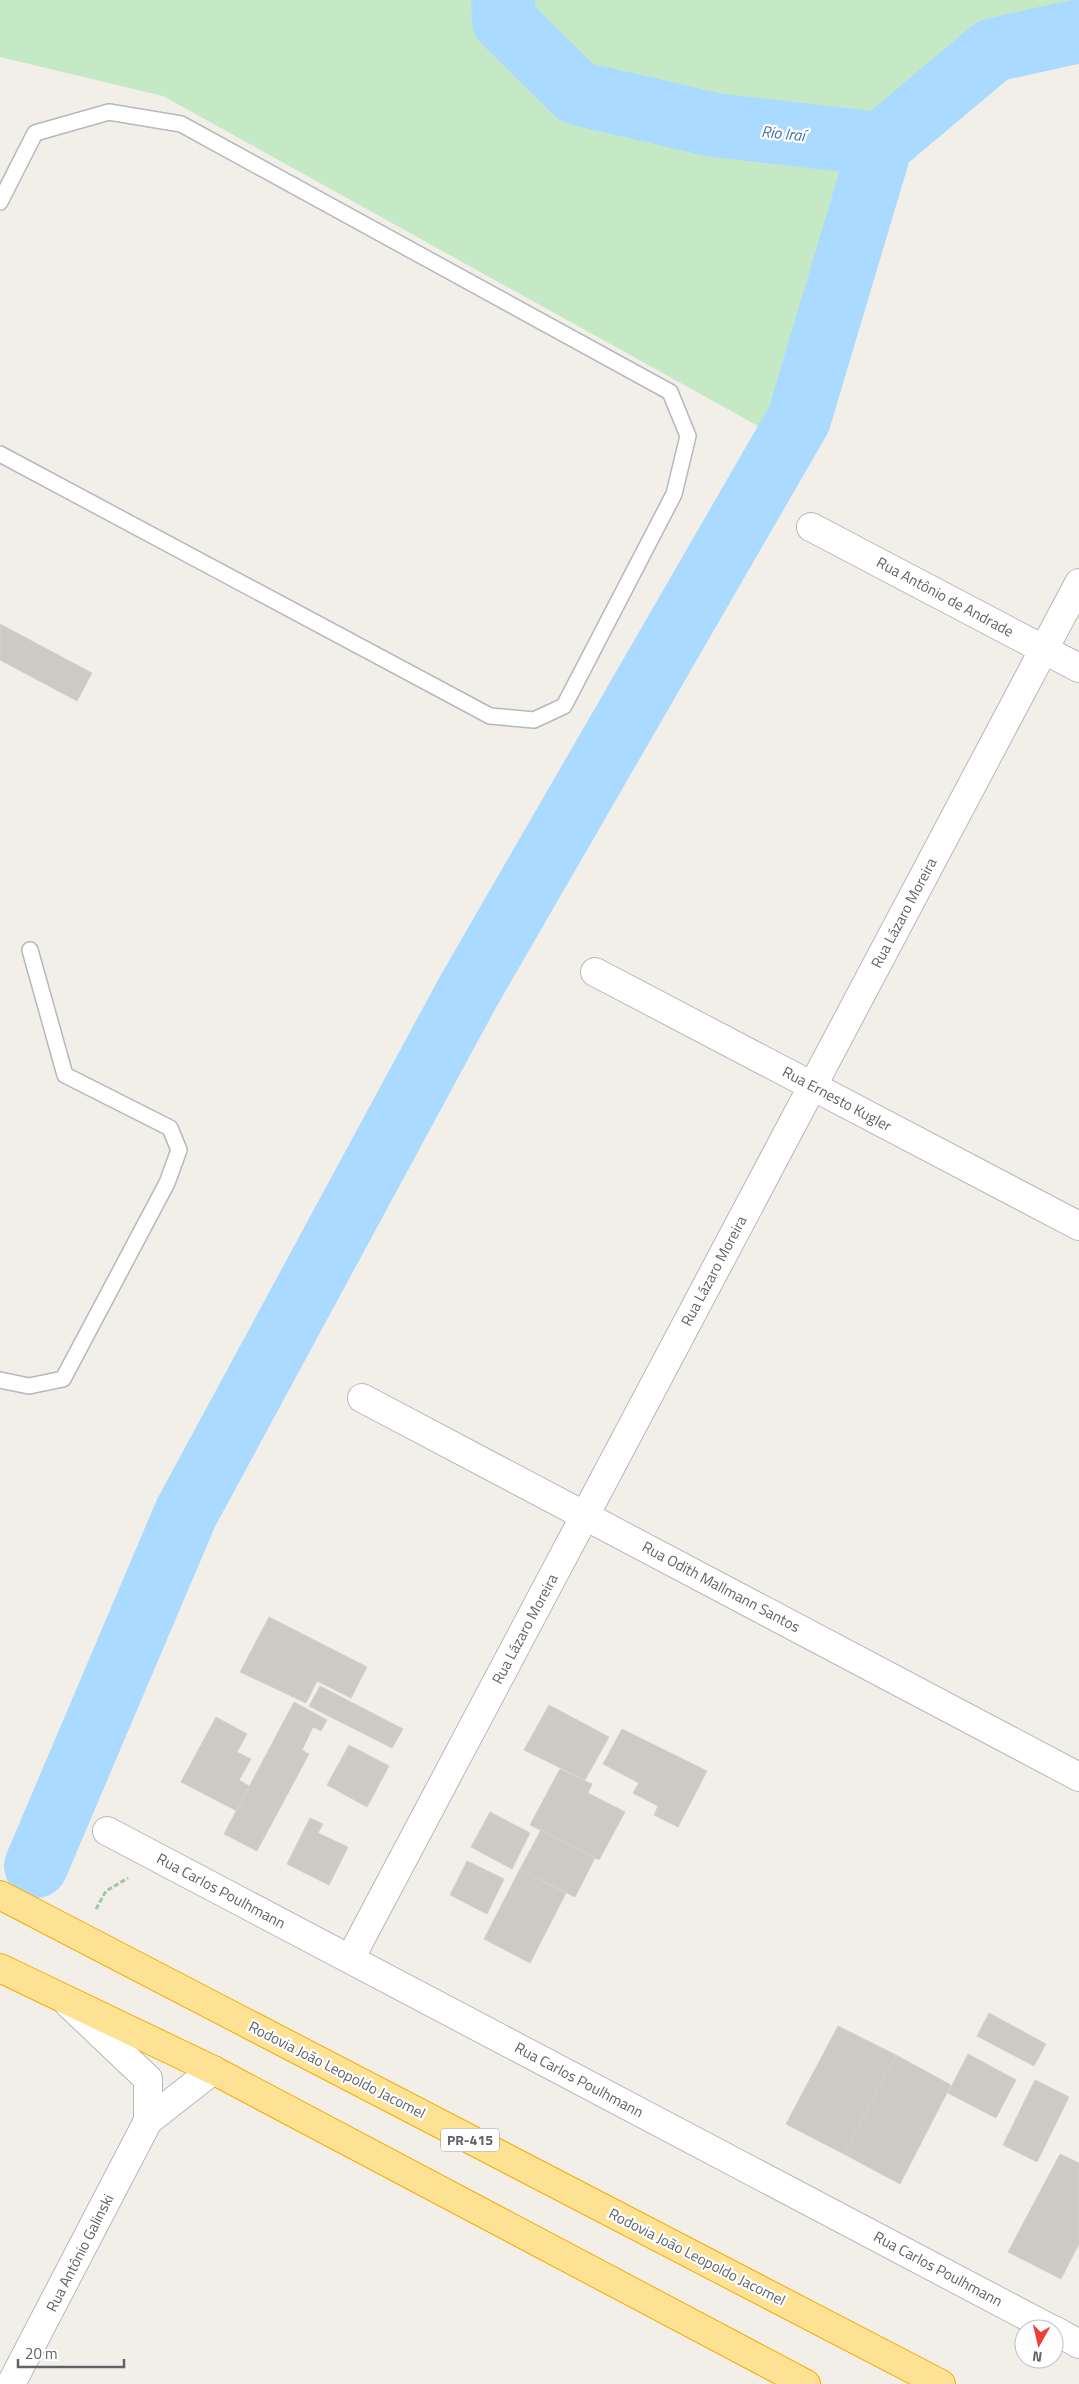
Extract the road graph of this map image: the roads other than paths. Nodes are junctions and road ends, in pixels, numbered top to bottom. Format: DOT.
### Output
graph roads {
  1 [pos="0,202"];
  2 [pos="0,454"];
  3 [pos="811,526"];
  4 [pos="1079,583"];
  5 [pos="1044,650"];
  6 [pos="1079,668"];
  7 [pos="30,950"];
  8 [pos="595,972"];
  9 [pos="812,1086"];
  10 [pos="1079,1226"];
  11 [pos="0,1380"];
  12 [pos="362,1398"];
  13 [pos="585,1515"];
  14 [pos="1079,1777"];
  15 [pos="107,1831"];
  16 [pos="0,1895"];
  17 [pos="350,1959"];
  18 [pos="0,1968"];
  19 [pos="66,2002"];
  20 [pos="212,2070"];
  21 [pos="148,2121"];
  22 [pos="1032,2319"];
  23 [pos="1064,2336"];
  24 [pos="1079,2344"];
  25 [pos="12,2384"];
  26 [pos="806,2384"];
  27 [pos="941,2384"];
  1 -- 2 [label="lane"];
  3 -- 5 [label="street, Rua Antônio de Andrade"];
  4 -- 5 [label="street, Rua Lázaro Moreira"];
  5 -- 6 [label="street, Rua Antônio de Andrade"];
  5 -- 9 [label="street, Rua Lázaro Moreira"];
  7 -- 11 [label="lane"];
  8 -- 9 [label="street, Rua Ernesto Kugler"];
  9 -- 10 [label="street, Rua Ernesto Kugler"];
  9 -- 13 [label="street, Rua Lázaro Moreira"];
  12 -- 13 [label="street, Rua Odith Mallmann Santos"];
  13 -- 14 [label="street, Rua Odith Mallmann Santos"];
  13 -- 17 [label="street, Rua Lázaro Moreira"];
  15 -- 17 [label="street, Rua Carlos Poulhmann"];
  16 -- 27 [label="highway, Rodovia João Leopoldo Jacomel / PR-415"];
  17 -- 22 [label="street, Rua Carlos Poulhmann"];
  18 -- 19 [label="highway"];
  19 -- 20 [label="highway"];
  19 -- 21 [label="street, Rua Antônio Galinski"];
  20 -- 21 [label="street, Rua Antônio Galinski"];
  20 -- 26 [label="highway"];
  21 -- 25 [label="street, Rua Antônio Galinski"];
  23 -- 24 [label="street, Rua Carlos Poulhmann"];
}
